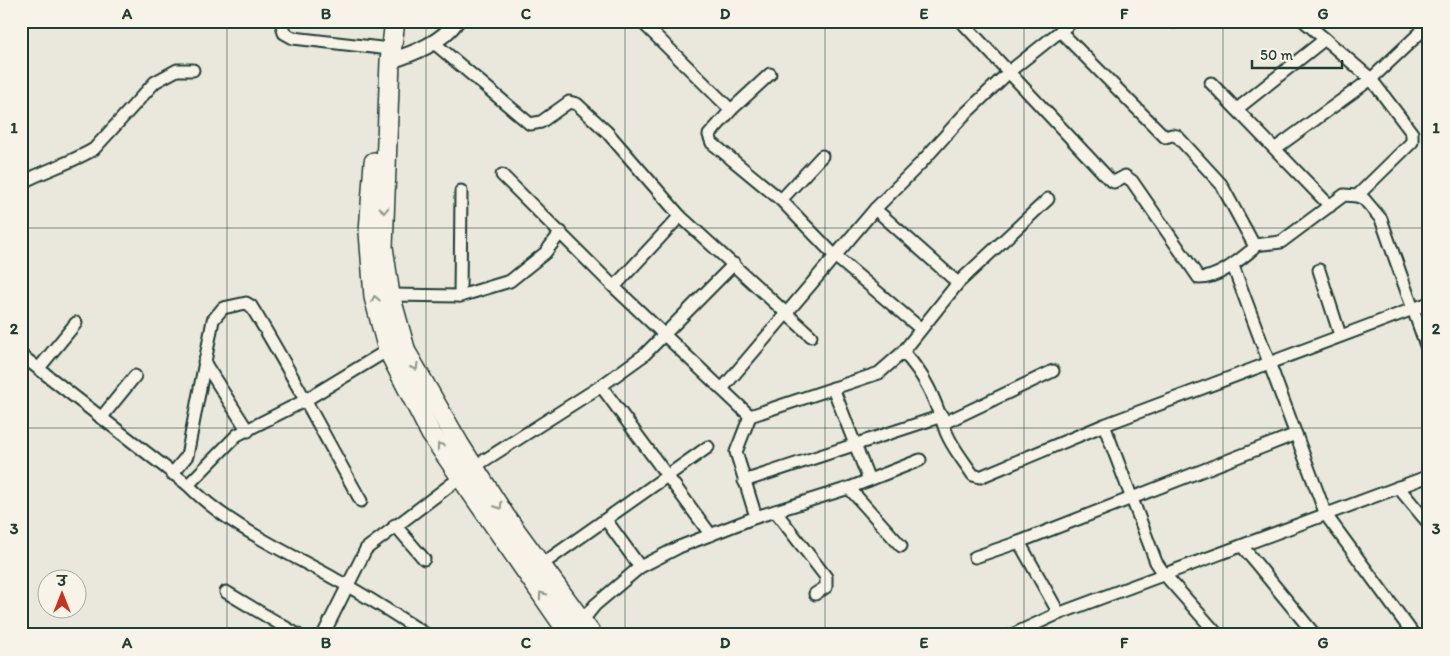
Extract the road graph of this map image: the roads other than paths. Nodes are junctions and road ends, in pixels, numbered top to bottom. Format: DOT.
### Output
graph roads {
  1 [pos="281,21"];
  2 [pos="382,21"];
  3 [pos="395,21"];
  4 [pos="457,21"];
  5 [pos="641,21"];
  6 [pos="962,21"];
  7 [pos="1073,21"];
  8 [pos="1304,21"];
  9 [pos="1421,21"];
  10 [pos="1062,32"];
  11 [pos="1325,39"];
  12 [pos="433,42"];
  13 [pos="386,54"];
  14 [pos="193,70"];
  15 [pos="1010,71"];
  16 [pos="770,74"];
  17 [pos="1371,79"];
  18 [pos="1211,83"];
  19 [pos="1236,109"];
  20 [pos="731,110"];
  21 [pos="1276,148"];
  22 [pos="822,156"];
  23 [pos="502,175"];
  24 [pos="21,183"];
  25 [pos="461,191"];
  26 [pos="1357,196"];
  27 [pos="1048,199"];
  28 [pos="781,200"];
  29 [pos="1330,206"];
  30 [pos="876,209"];
  31 [pos="680,216"];
  32 [pos="561,232"];
  33 [pos="1254,245"];
  34 [pos="836,256"];
  35 [pos="734,264"];
  36 [pos="1233,266"];
  37 [pos="1319,270"];
  38 [pos="958,283"];
  39 [pos="614,287"];
  40 [pos="390,295"];
  41 [pos="460,296"];
  42 [pos="1429,303"];
  43 [pos="1413,309"];
  44 [pos="787,313"];
  45 [pos="76,322"];
  46 [pos="921,328"];
  47 [pos="1340,335"];
  48 [pos="665,336"];
  49 [pos="811,336"];
  50 [pos="388,350"];
  51 [pos="903,352"];
  52 [pos="1429,354"];
  53 [pos="21,355"];
  54 [pos="204,362"];
  55 [pos="1271,363"];
  56 [pos="38,368"];
  57 [pos="1053,371"];
  58 [pos="135,376"];
  59 [pos="601,386"];
  60 [pos="833,388"];
  61 [pos="722,389"];
  62 [pos="304,400"];
  63 [pos="750,416"];
  64 [pos="102,418"];
  65 [pos="943,420"];
  66 [pos="1104,425"];
  67 [pos="248,430"];
  68 [pos="1296,434"];
  69 [pos="856,445"];
  70 [pos="708,448"];
  71 [pos="920,460"];
  72 [pos="467,472"];
  73 [pos="172,474"];
  74 [pos="668,474"];
  75 [pos="1429,476"];
  76 [pos="869,480"];
  77 [pos="744,481"];
  78 [pos="188,485"];
  79 [pos="1398,487"];
  80 [pos="849,488"];
  81 [pos="1133,497"];
  82 [pos="361,501"];
  83 [pos="775,511"];
  84 [pos="1326,515"];
  85 [pos="756,517"];
  86 [pos="606,520"];
  87 [pos="1429,524"];
  88 [pos="395,525"];
  89 [pos="711,534"];
  90 [pos="1019,542"];
  91 [pos="901,546"];
  92 [pos="1242,546"];
  93 [pos="975,557"];
  94 [pos="424,559"];
  95 [pos="541,565"];
  96 [pos="640,567"];
  97 [pos="1165,575"];
  98 [pos="348,586"];
  99 [pos="226,592"];
  100 [pos="815,594"];
  101 [pos="1055,615"];
  102 [pos="581,630"];
  103 [pos="298,635"];
  104 [pos="323,635"];
  105 [pos="427,635"];
  106 [pos="1012,635"];
  107 [pos="1218,635"];
  108 [pos="1316,635"];
  109 [pos="1414,635"];
  1 -- 13 [label="street"];
  2 -- 13 [label="highway"];
  3 -- 13 [label="highway"];
  4 -- 12 [label="street"];
  5 -- 20 [label="street"];
  6 -- 15 [label="street"];
  7 -- 10 [label="street"];
  8 -- 11 [label="street"];
  9 -- 17 [label="street"];
  10 -- 15 [label="street"];
  10 -- 33 [label="street"];
  11 -- 17 [label="street"];
  11 -- 19 [label="street"];
  12 -- 13 [label="street"];
  12 -- 31 [label="street"];
  13 -- 40 [label="highway, one-way"];
  50 -- 13 [label="highway, one-way"];
  14 -- 24 [label="street"];
  15 -- 30 [label="street"];
  15 -- 36 [label="street"];
  16 -- 20 [label="street"];
  17 -- 21 [label="street"];
  17 -- 26 [label="street"];
  18 -- 19 [label="street"];
  19 -- 21 [label="street"];
  20 -- 28 [label="street"];
  21 -- 29 [label="street"];
  22 -- 28 [label="street"];
  23 -- 32 [label="street"];
  25 -- 41 [label="street"];
  26 -- 29 [label="street"];
  26 -- 43 [label="street"];
  27 -- 38 [label="street"];
  28 -- 34 [label="street"];
  29 -- 33 [label="street"];
  30 -- 34 [label="street"];
  30 -- 38 [label="street"];
  31 -- 35 [label="street"];
  31 -- 39 [label="street"];
  32 -- 39 [label="street"];
  32 -- 41 [label="street"];
  33 -- 36 [label="street"];
  34 -- 44 [label="street"];
  34 -- 46 [label="street"];
  35 -- 44 [label="street"];
  35 -- 48 [label="street"];
  36 -- 55 [label="street"];
  37 -- 47 [label="street"];
  38 -- 46 [label="street"];
  39 -- 48 [label="street"];
  40 -- 41 [label="street"];
  40 -- 72 [label="highway, one-way"];
  42 -- 43 [label="street"];
  43 -- 47 [label="street"];
  43 -- 52 [label="street"];
  44 -- 49 [label="street"];
  44 -- 61 [label="street"];
  45 -- 56 [label="street"];
  46 -- 51 [label="street"];
  47 -- 55 [label="street"];
  48 -- 59 [label="street"];
  48 -- 61 [label="street"];
  50 -- 62 [label="street"];
  72 -- 50 [label="highway, one-way"];
  51 -- 60 [label="street"];
  51 -- 65 [label="street"];
  53 -- 56 [label="street"];
  54 -- 62 [label="street"];
  54 -- 67 [label="street"];
  54 -- 73 [label="street"];
  55 -- 66 [label="street"];
  55 -- 68 [label="street"];
  56 -- 64 [label="street"];
  57 -- 65 [label="street"];
  58 -- 64 [label="street"];
  59 -- 72 [label="street"];
  59 -- 74 [label="street"];
  60 -- 63 [label="street"];
  60 -- 69 [label="street"];
  61 -- 63 [label="street"];
  62 -- 67 [label="street"];
  62 -- 82 [label="street"];
  63 -- 77 [label="street"];
  64 -- 73 [label="street"];
  65 -- 66 [label="street"];
  65 -- 69 [label="street"];
  66 -- 81 [label="street"];
  67 -- 78 [label="street"];
  68 -- 81 [label="street"];
  68 -- 84 [label="street"];
  69 -- 76 [label="street"];
  69 -- 77 [label="street"];
  70 -- 74 [label="street"];
  71 -- 76 [label="street"];
  72 -- 88 [label="street"];
  72 -- 95 [label="highway, one-way"];
  102 -- 72 [label="highway, one-way"];
  73 -- 78 [label="street"];
  74 -- 86 [label="street"];
  74 -- 89 [label="street"];
  75 -- 79 [label="street"];
  76 -- 80 [label="street"];
  77 -- 85 [label="street"];
  78 -- 98 [label="street"];
  79 -- 84 [label="street"];
  79 -- 87 [label="street"];
  80 -- 83 [label="street"];
  80 -- 91 [label="street"];
  81 -- 90 [label="street"];
  81 -- 97 [label="street"];
  83 -- 85 [label="street"];
  83 -- 100 [label="street"];
  84 -- 92 [label="street"];
  84 -- 109 [label="street"];
  85 -- 89 [label="street"];
  86 -- 95 [label="street"];
  86 -- 96 [label="street"];
  88 -- 94 [label="street"];
  88 -- 98 [label="street"];
  89 -- 96 [label="street"];
  90 -- 93 [label="street"];
  90 -- 101 [label="street"];
  92 -- 97 [label="street"];
  92 -- 108 [label="street"];
  95 -- 102 [label="highway"];
  96 -- 102 [label="street"];
  97 -- 101 [label="street"];
  97 -- 107 [label="street"];
  98 -- 104 [label="street"];
  98 -- 105 [label="street"];
  99 -- 103 [label="street"];
  101 -- 106 [label="street"];
}
